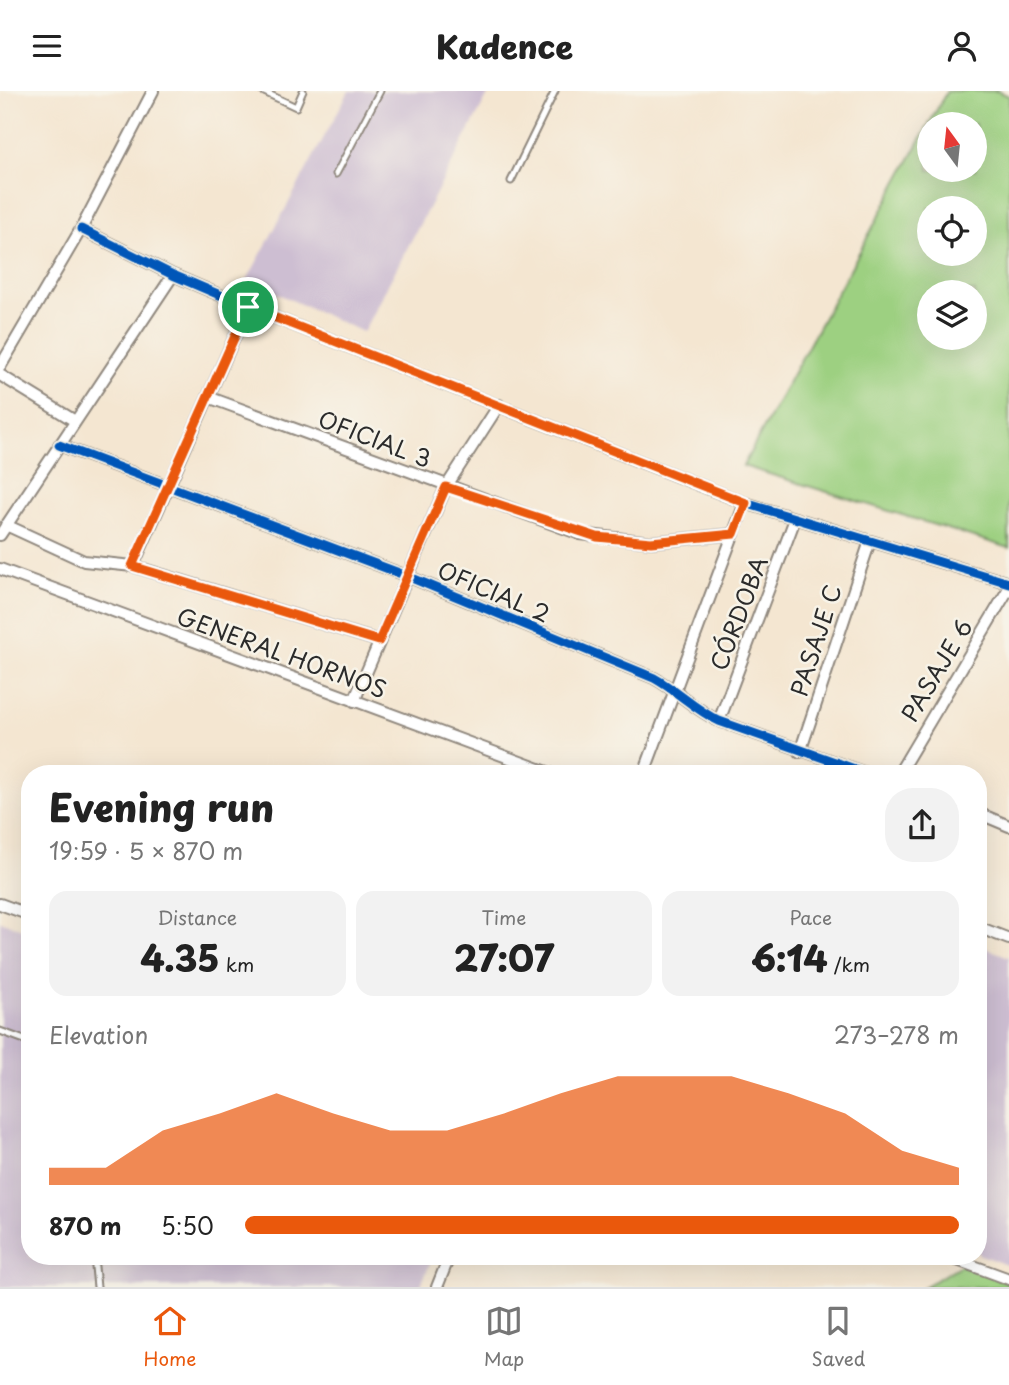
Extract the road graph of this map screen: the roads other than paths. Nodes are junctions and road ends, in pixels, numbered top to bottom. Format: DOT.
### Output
graph roads {
  1 [pos="153,91"];
  2 [pos="262,91"];
  3 [pos="303,91"];
  4 [pos="380,91"];
  5 [pos="555,91"];
  6 [pos="336,174"];
  7 [pos="511,181"];
  8 [pos="81,229"];
  9 [pos="173,275"];
  10 [pos="248,307"];
  11 [pos="0,367"];
  12 [pos="0,375"];
  13 [pos="208,397"];
  14 [pos="499,405"];
  15 [pos="75,421"];
  16 [pos="59,445"];
  17 [pos="168,487"];
  18 [pos="446,487"];
  19 [pos="746,503"];
  20 [pos="795,519"];
  21 [pos="3,530"];
  22 [pos="734,534"];
  23 [pos="870,541"];
  24 [pos="132,566"];
  25 [pos="0,569"];
  26 [pos="407,576"];
  27 [pos="1009,586"];
  28 [pos="379,641"];
  29 [pos="675,689"];
  30 [pos="354,701"];
  31 [pos="719,721"];
  32 [pos="800,752"];
  33 [pos="528,765"];
  34 [pos="647,765"];
  35 [pos="841,765"];
  36 [pos="904,765"];
  37 [pos="987,817"];
  38 [pos="1009,826"];
  39 [pos="0,904"];
  40 [pos="21,912"];
  41 [pos="987,930"];
  42 [pos="1009,939"];
  43 [pos="0,1031"];
  44 [pos="21,1039"];
  45 [pos="95,1265"];
  46 [pos="446,1265"];
  47 [pos="971,1265"];
  48 [pos="1009,1279"];
  49 [pos="97,1287"];
  50 [pos="437,1287"];
  1 -- 8 [label="street"];
  2 -- 3 [label="lane"];
  4 -- 6 [label="lane"];
  5 -- 7 [label="lane"];
  8 -- 9 [label="street"];
  8 -- 11 [label="street"];
  9 -- 10 [label="street"];
  9 -- 15 [label="street"];
  10 -- 13 [label="street"];
  10 -- 14 [label="street"];
  12 -- 15 [label="street"];
  13 -- 17 [label="street"];
  13 -- 18 [label="street, OFICIAL 3"];
  14 -- 18 [label="street"];
  14 -- 19 [label="street"];
  15 -- 16 [label="street"];
  16 -- 17 [label="street, OFICIAL 2"];
  16 -- 21 [label="street"];
  17 -- 24 [label="street"];
  17 -- 26 [label="street, OFICIAL 2"];
  18 -- 22 [label="street, OFICIAL 3"];
  18 -- 26 [label="street"];
  19 -- 20 [label="street"];
  19 -- 22 [label="street, CÓRDOBA"];
  20 -- 23 [label="street"];
  20 -- 31 [label="street, CÓRDOBA"];
  21 -- 24 [label="street"];
  22 -- 29 [label="street, CÓRDOBA"];
  23 -- 27 [label="street"];
  23 -- 32 [label="street, PASAJE C"];
  24 -- 28 [label="street"];
  25 -- 30 [label="street, GENERAL HORNOS"];
  26 -- 28 [label="street"];
  26 -- 29 [label="street, OFICIAL 2"];
  27 -- 36 [label="street, PASAJE 6"];
  28 -- 30 [label="street"];
  29 -- 31 [label="street, OFICIAL 2"];
  29 -- 34 [label="street, CÓRDOBA"];
  30 -- 33 [label="street, GENERAL HORNOS"];
  31 -- 32 [label="street, OFICIAL 2"];
  32 -- 35 [label="street, OFICIAL 2"];
  37 -- 38 [label="street"];
  39 -- 40 [label="street"];
  41 -- 42 [label="street"];
  43 -- 44 [label="lane"];
  45 -- 49 [label="lane"];
  46 -- 50 [label="street"];
  47 -- 48 [label="street"];
}
